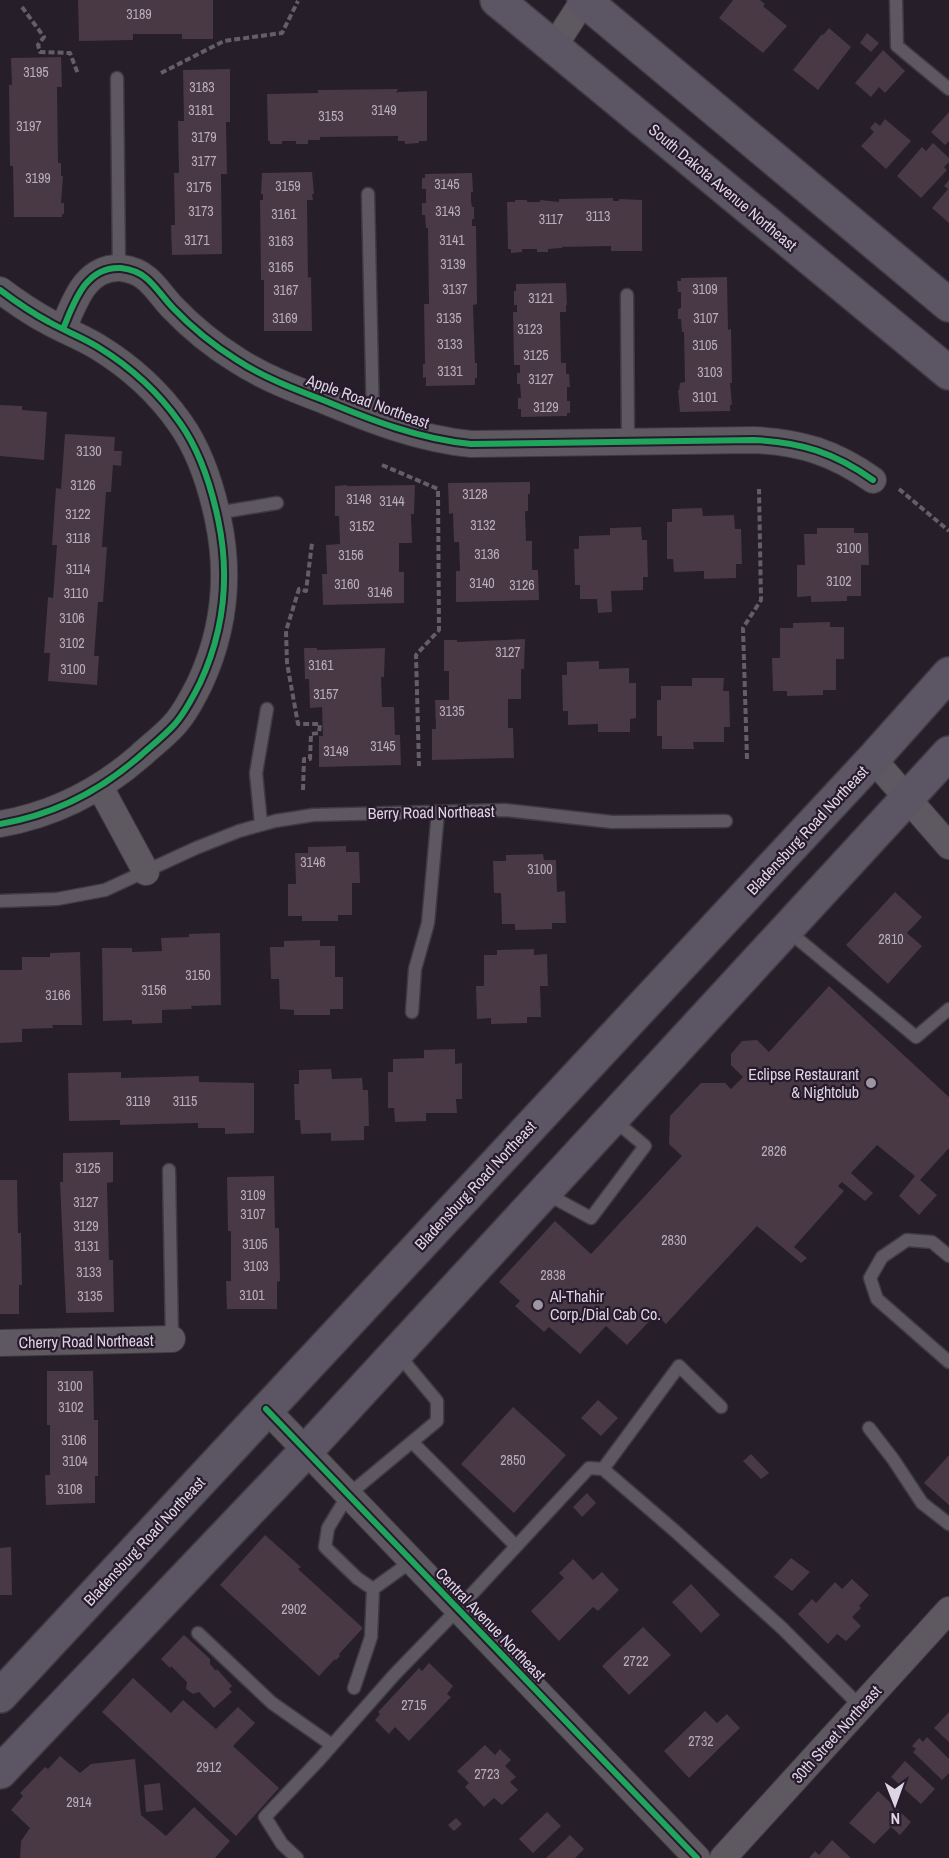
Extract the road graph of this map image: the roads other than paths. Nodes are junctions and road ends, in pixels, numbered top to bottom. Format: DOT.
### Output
graph roads {
  1 [pos="497,0"];
  2 [pos="584,0"];
  3 [pos="896,0"];
  4 [pos="552,45"];
  5 [pos="117,78"];
  6 [pos="949,89"];
  7 [pos="368,194"];
  8 [pos="118,268"];
  9 [pos="0,290"];
  10 [pos="627,295"];
  11 [pos="949,305"];
  12 [pos="63,329"];
  13 [pos="948,371"];
  14 [pos="373,420"];
  15 [pos="628,442"];
  16 [pos="884,483"];
  17 [pos="278,503"];
  18 [pos="217,513"];
  19 [pos="949,674"];
  20 [pos="267,709"];
  21 [pos="949,753"];
  22 [pos="873,759"];
  23 [pos="100,787"];
  24 [pos="908,798"];
  25 [pos="438,812"];
  26 [pos="1,821"];
  27 [pos="726,821"];
  28 [pos="261,824"];
  29 [pos="949,846"];
  30 [pos="146,872"];
  31 [pos="0,901"];
  32 [pos="786,929"];
  33 [pos="949,1009"];
  34 [pos="412,1012"];
  35 [pos="612,1118"];
  36 [pos="169,1170"];
  37 [pos="544,1192"];
  38 [pos="949,1256"];
  39 [pos="172,1339"];
  40 [pos="0,1342"];
  41 [pos="396,1353"];
  42 [pos="949,1362"];
  43 [pos="721,1407"];
  44 [pos="266,1409"];
  45 [pos="869,1428"];
  46 [pos="412,1442"];
  47 [pos="306,1451"];
  48 [pos="603,1469"];
  49 [pos="348,1495"];
  50 [pos="949,1524"];
  51 [pos="516,1546"];
  52 [pos="412,1561"];
  53 [pos="373,1589"];
  54 [pos="458,1609"];
  55 [pos="949,1610"];
  56 [pos="198,1633"];
  57 [pos="354,1688"];
  58 [pos="0,1696"];
  59 [pos="861,1707"];
  60 [pos="332,1745"];
  61 [pos="0,1772"];
  62 [pos="297,1858"];
  63 [pos="698,1858"];
  64 [pos="723,1858"];
  1 -- 4 [label="main road, South Dakota Avenue Northeast"];
  2 -- 4 [label="street"];
  2 -- 11 [label="main road"];
  3 -- 6 [label="lane"];
  4 -- 13 [label="main road, South Dakota Avenue Northeast"];
  5 -- 8 [label="lane"];
  7 -- 14 [label="lane"];
  8 -- 12 [label="street"];
  8 -- 14 [label="street, Apple Road Northeast"];
  9 -- 12 [label="street"];
  10 -- 15 [label="lane"];
  12 -- 18 [label="street"];
  14 -- 15 [label="street, Apple Road Northeast"];
  15 -- 16 [label="street, Apple Road Northeast"];
  17 -- 18 [label="lane"];
  18 -- 23 [label="street"];
  19 -- 22 [label="main road, Bladensburg Road Northeast"];
  20 -- 28 [label="lane"];
  21 -- 24 [label="main road"];
  22 -- 24 [label="street"];
  22 -- 44 [label="main road, Bladensburg Road Northeast"];
  23 -- 26 [label="street"];
  23 -- 30 [label="street"];
  24 -- 29 [label="street"];
  24 -- 32 [label="main road"];
  25 -- 27 [label="lane, Berry Road Northeast"];
  25 -- 28 [label="lane, Berry Road Northeast"];
  25 -- 34 [label="lane"];
  28 -- 30 [label="lane, Berry Road Northeast"];
  30 -- 31 [label="lane, Berry Road Northeast"];
  32 -- 33 [label="lane"];
  32 -- 35 [label="main road"];
  35 -- 37 [label="main road"];
  35 -- 37 [label="lane"];
  36 -- 39 [label="lane"];
  37 -- 41 [label="main road"];
  38 -- 42 [label="lane"];
  39 -- 40 [label="street, Cherry Road Northeast"];
  41 -- 46 [label="lane"];
  41 -- 47 [label="main road"];
  43 -- 48 [label="lane"];
  44 -- 47 [label="street, Central Avenue Northeast"];
  44 -- 58 [label="main road, Bladensburg Road Northeast"];
  45 -- 50 [label="lane"];
  46 -- 49 [label="lane"];
  46 -- 51 [label="lane"];
  47 -- 49 [label="street, Central Avenue Northeast"];
  47 -- 61 [label="main road"];
  48 -- 51 [label="lane"];
  48 -- 59 [label="lane"];
  49 -- 52 [label="street, Central Avenue Northeast"];
  49 -- 53 [label="lane"];
  51 -- 54 [label="lane"];
  52 -- 53 [label="lane"];
  52 -- 54 [label="street, Central Avenue Northeast"];
  53 -- 57 [label="lane"];
  54 -- 60 [label="lane"];
  54 -- 63 [label="street, Central Avenue Northeast"];
  55 -- 59 [label="street, 30th Street Northeast"];
  56 -- 60 [label="lane"];
  59 -- 64 [label="street, 30th Street Northeast"];
  60 -- 62 [label="lane"];
}
